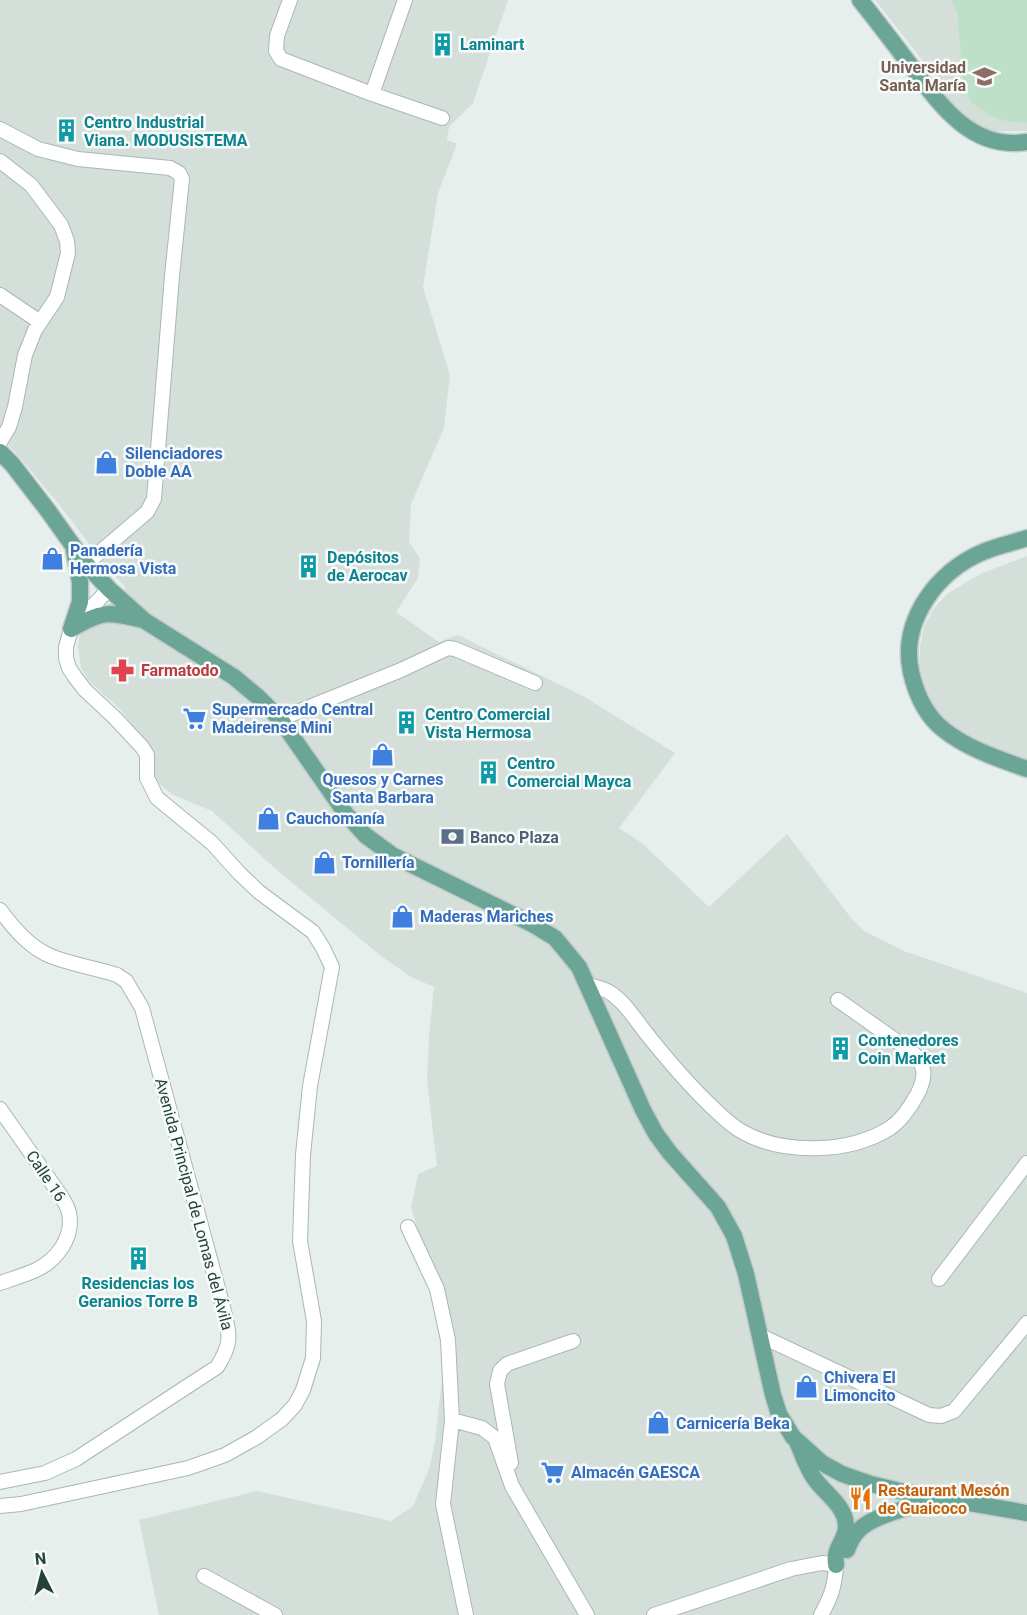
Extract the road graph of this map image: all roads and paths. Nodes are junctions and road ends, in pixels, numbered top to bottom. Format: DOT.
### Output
graph roads {
  1 [pos="290,0"];
  2 [pos="405,0"];
  3 [pos="860,0"];
  4 [pos="372,94"];
  5 [pos="442,118"];
  6 [pos="0,129"];
  7 [pos="1027,142"];
  8 [pos="0,161"];
  9 [pos="0,295"];
  10 [pos="40,322"];
  11 [pos="0,442"];
  12 [pos="0,452"];
  13 [pos="1027,538"];
  14 [pos="73,547"];
  15 [pos="86,564"];
  16 [pos="109,589"];
  17 [pos="145,621"];
  18 [pos="71,629"];
  19 [pos="535,683"];
  20 [pos="280,719"];
  21 [pos="1027,769"];
  22 [pos="0,910"];
  23 [pos="587,984"];
  24 [pos="838,1000"];
  25 [pos="0,1109"];
  26 [pos="1027,1163"];
  27 [pos="408,1227"];
  28 [pos="939,1278"];
  29 [pos="0,1283"];
  30 [pos="1027,1323"];
  31 [pos="759,1335"];
  32 [pos="573,1341"];
  33 [pos="452,1420"];
  34 [pos="797,1440"];
  35 [pos="0,1482"];
  36 [pos="515,1491"];
  37 [pos="940,1498"];
  38 [pos="0,1506"];
  39 [pos="1027,1513"];
  40 [pos="836,1565"];
  41 [pos="204,1576"];
  42 [pos="275,1615"];
  43 [pos="466,1615"];
  44 [pos="587,1615"];
  45 [pos="654,1615"];
  46 [pos="820,1615"];
  1 -- 4 [label="street"];
  2 -- 4 [label="street"];
  3 -- 7 [label="main road"];
  4 -- 5 [label="street"];
  6 -- 15 [label="street"];
  8 -- 10 [label="street"];
  9 -- 10 [label="street"];
  10 -- 11 [label="street"];
  12 -- 14 [label="main road"];
  13 -- 21 [label="main road"];
  14 -- 15 [label="main road"];
  14 -- 18 [label="main road"];
  15 -- 16 [label="main road"];
  16 -- 17 [label="main road"];
  16 -- 18 [label="street"];
  17 -- 18 [label="main road"];
  17 -- 20 [label="main road"];
  18 -- 38 [label="street"];
  19 -- 20 [label="street"];
  20 -- 23 [label="main road"];
  22 -- 35 [label="street, Avenida Principal de Lomas del Ávila"];
  23 -- 24 [label="street"];
  23 -- 31 [label="main road"];
  25 -- 29 [label="street, Calle 16"];
  26 -- 28 [label="street"];
  27 -- 33 [label="street"];
  30 -- 31 [label="street"];
  31 -- 34 [label="main road"];
  32 -- 36 [label="street"];
  33 -- 36 [label="street"];
  33 -- 43 [label="street"];
  34 -- 37 [label="main road"];
  34 -- 40 [label="main road"];
  36 -- 44 [label="street"];
  37 -- 39 [label="main road"];
  37 -- 40 [label="main road"];
  40 -- 45 [label="street"];
  40 -- 46 [label="street"];
  41 -- 42 [label="street"];
}
